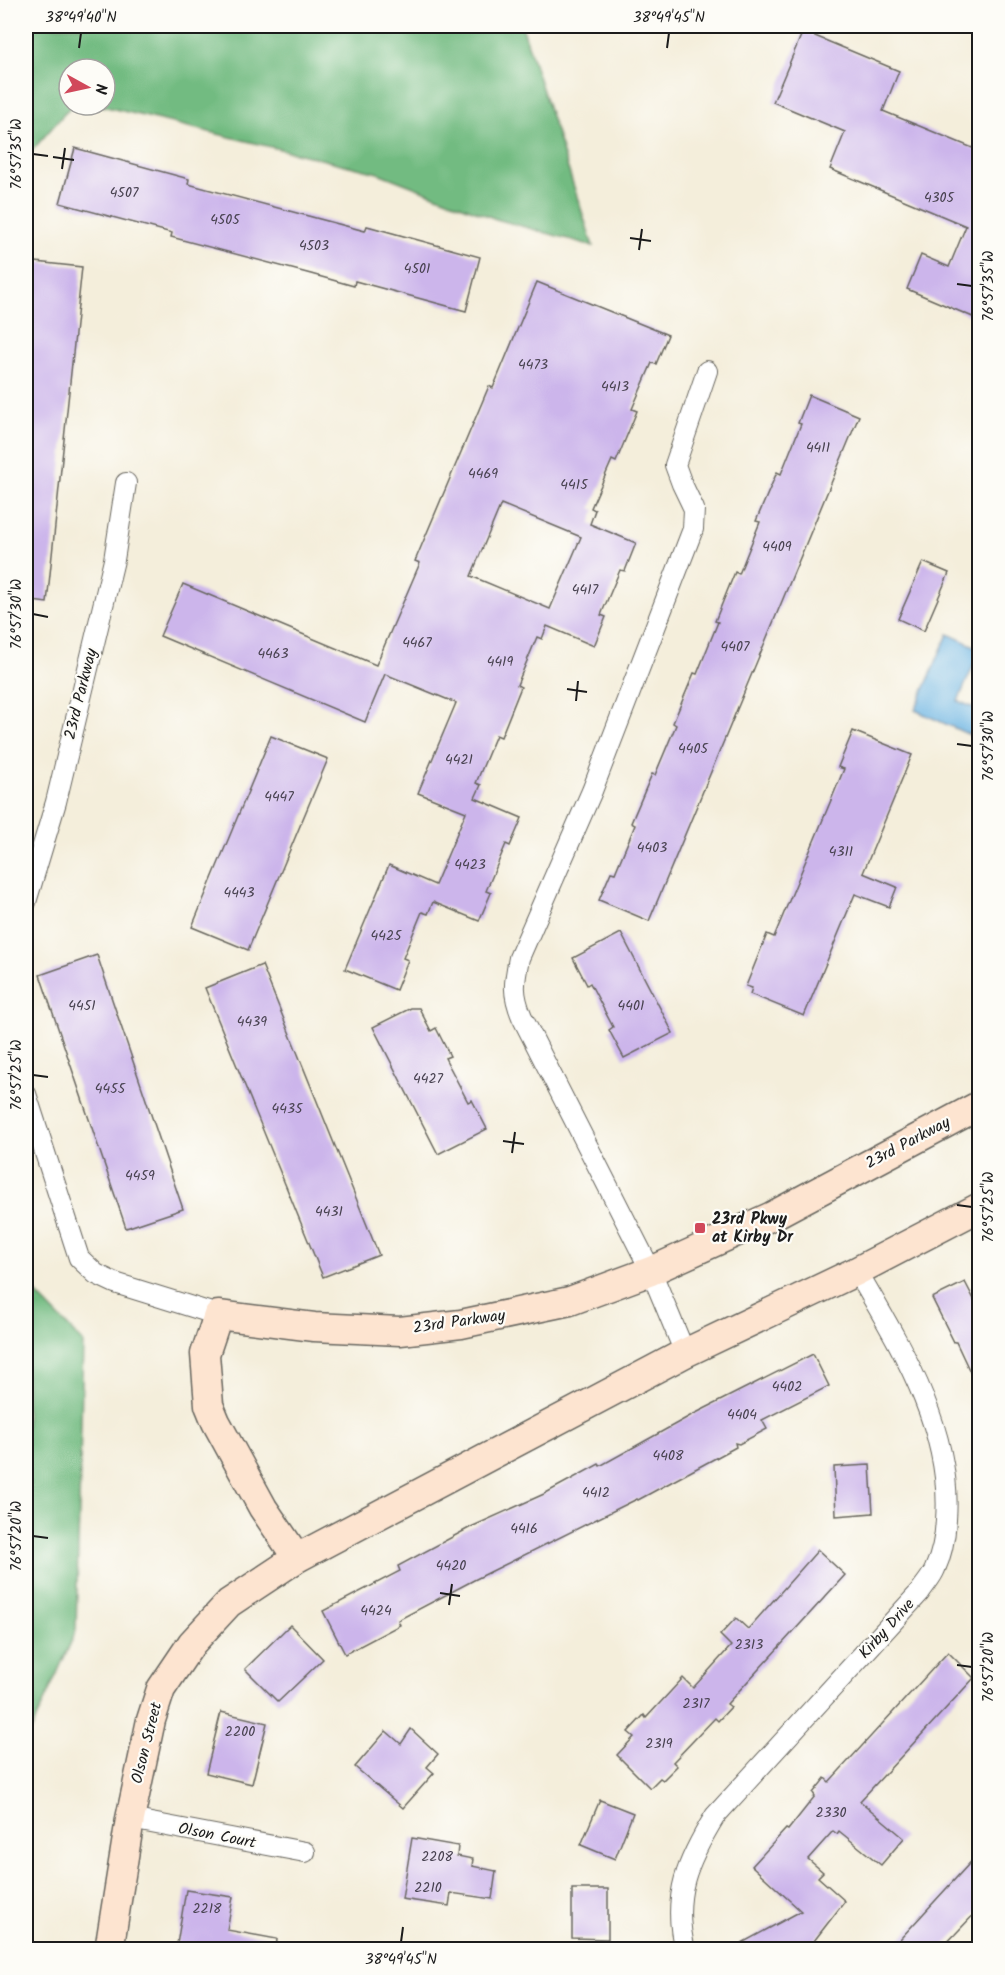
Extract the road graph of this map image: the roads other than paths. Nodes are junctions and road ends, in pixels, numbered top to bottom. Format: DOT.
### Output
graph roads {
  1 [pos="707,371"];
  2 [pos="126,483"];
  3 [pos="26,902"];
  4 [pos="26,1094"];
  5 [pos="980,1105"];
  6 [pos="980,1207"];
  7 [pos="651,1271"];
  8 [pos="857,1271"];
  9 [pos="218,1315"];
  10 [pos="685,1353"];
  11 [pos="297,1558"];
  12 [pos="129,1819"];
  13 [pos="305,1852"];
  14 [pos="109,1950"];
  15 [pos="685,1950"];
  1 -- 7 [label="street"];
  2 -- 3 [label="street, 23rd Parkway"];
  4 -- 9 [label="street, 23rd Parkway"];
  5 -- 7 [label="street, 23rd Parkway"];
  6 -- 8 [label="street"];
  7 -- 9 [label="street, 23rd Parkway"];
  7 -- 10 [label="street"];
  8 -- 10 [label="street"];
  8 -- 15 [label="street, Kirby Drive"];
  9 -- 11 [label="street"];
  10 -- 11 [label="street"];
  11 -- 12 [label="street, Olson Street"];
  12 -- 13 [label="street, Olson Court"];
  12 -- 14 [label="street, Olson Street"];
}
